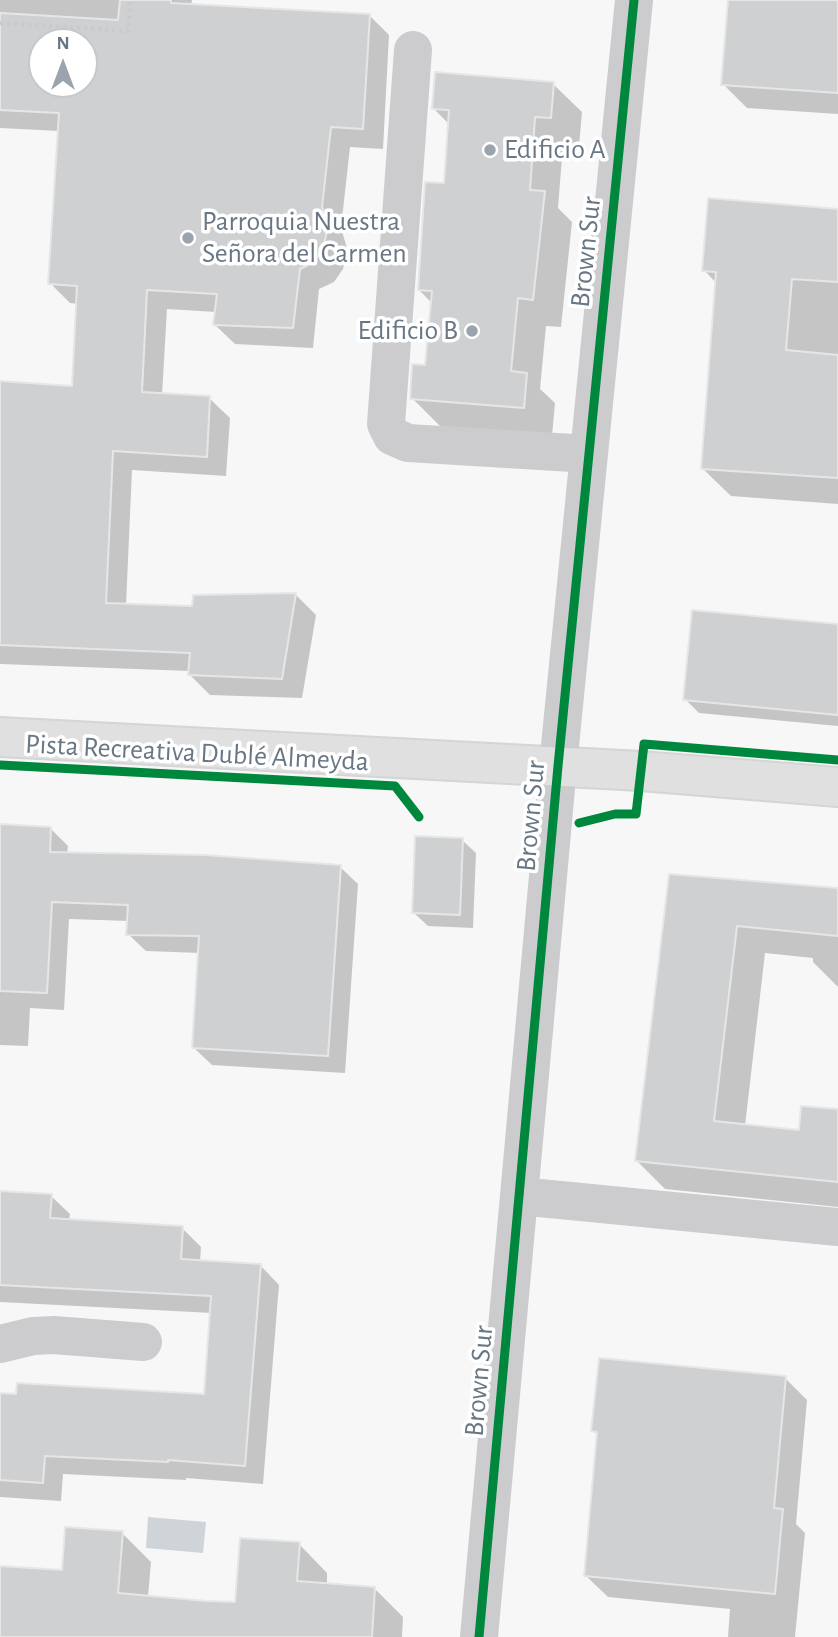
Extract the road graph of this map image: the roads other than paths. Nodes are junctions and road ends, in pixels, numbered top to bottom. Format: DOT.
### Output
graph roads {
  1 [pos="634,0"];
  2 [pos="413,50"];
  3 [pos="589,454"];
  4 [pos="0,737"];
  5 [pos="558,766"];
  6 [pos="838,788"];
  7 [pos="519,1196"];
  8 [pos="838,1227"];
  9 [pos="143,1342"];
  10 [pos="0,1344"];
  11 [pos="479,1637"];
  1 -- 3 [label="street, Brown Sur"];
  2 -- 3 [label="street"];
  3 -- 5 [label="street, Brown Sur"];
  4 -- 5 [label="main road"];
  5 -- 6 [label="main road"];
  5 -- 7 [label="street, Brown Sur"];
  7 -- 8 [label="street"];
  7 -- 11 [label="street, Brown Sur"];
  9 -- 10 [label="street"];
}
